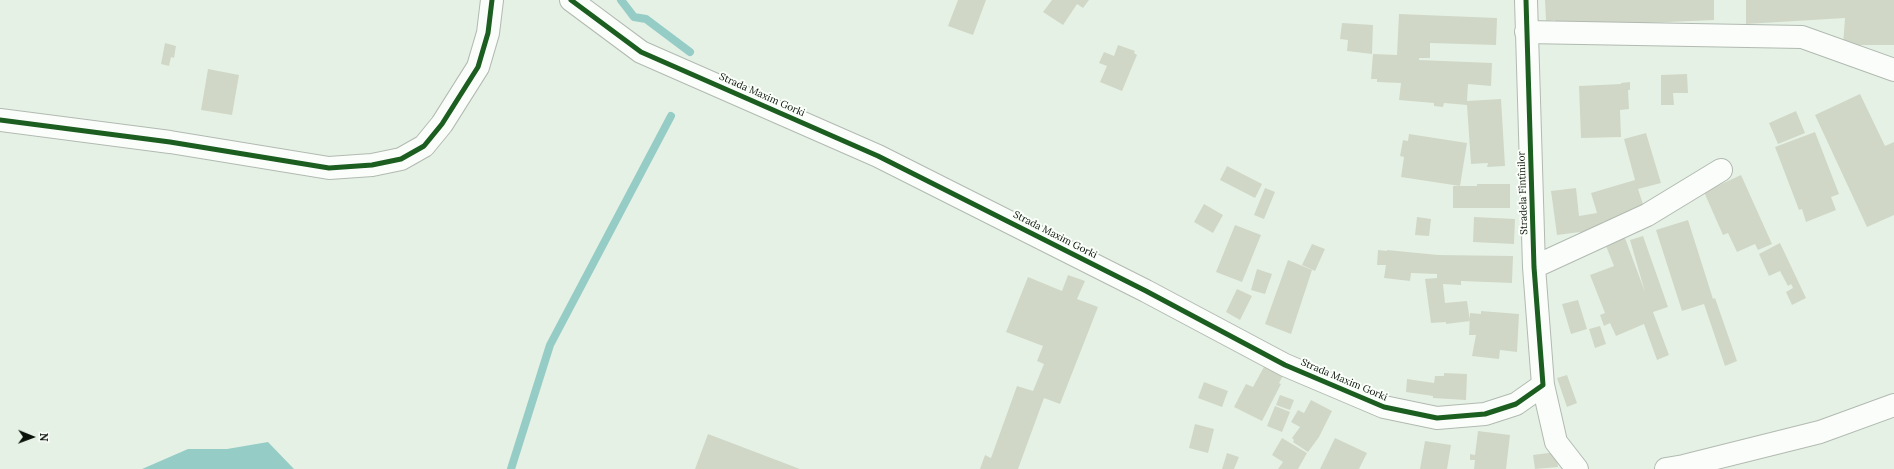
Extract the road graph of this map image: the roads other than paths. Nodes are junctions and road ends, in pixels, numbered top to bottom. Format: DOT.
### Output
graph roads {
  1 [pos="492,0"];
  2 [pos="570,0"];
  3 [pos="1526,0"];
  4 [pos="1526,32"];
  5 [pos="1894,70"];
  6 [pos="0,120"];
  7 [pos="1721,170"];
  8 [pos="1534,267"];
  9 [pos="1543,385"];
  10 [pos="1894,405"];
  11 [pos="1577,469"];
  12 [pos="1666,469"];
  1 -- 6 [label="street"];
  2 -- 9 [label="street, Strada Maxim Gorki"];
  3 -- 4 [label="street, Stradela Fîntînilor"];
  4 -- 5 [label="street"];
  4 -- 8 [label="street, Stradela Fîntînilor"];
  7 -- 8 [label="street"];
  8 -- 9 [label="street, Stradela Fîntînilor"];
  9 -- 11 [label="street, Stradela Fîntînilor"];
  10 -- 12 [label="street"];
}
